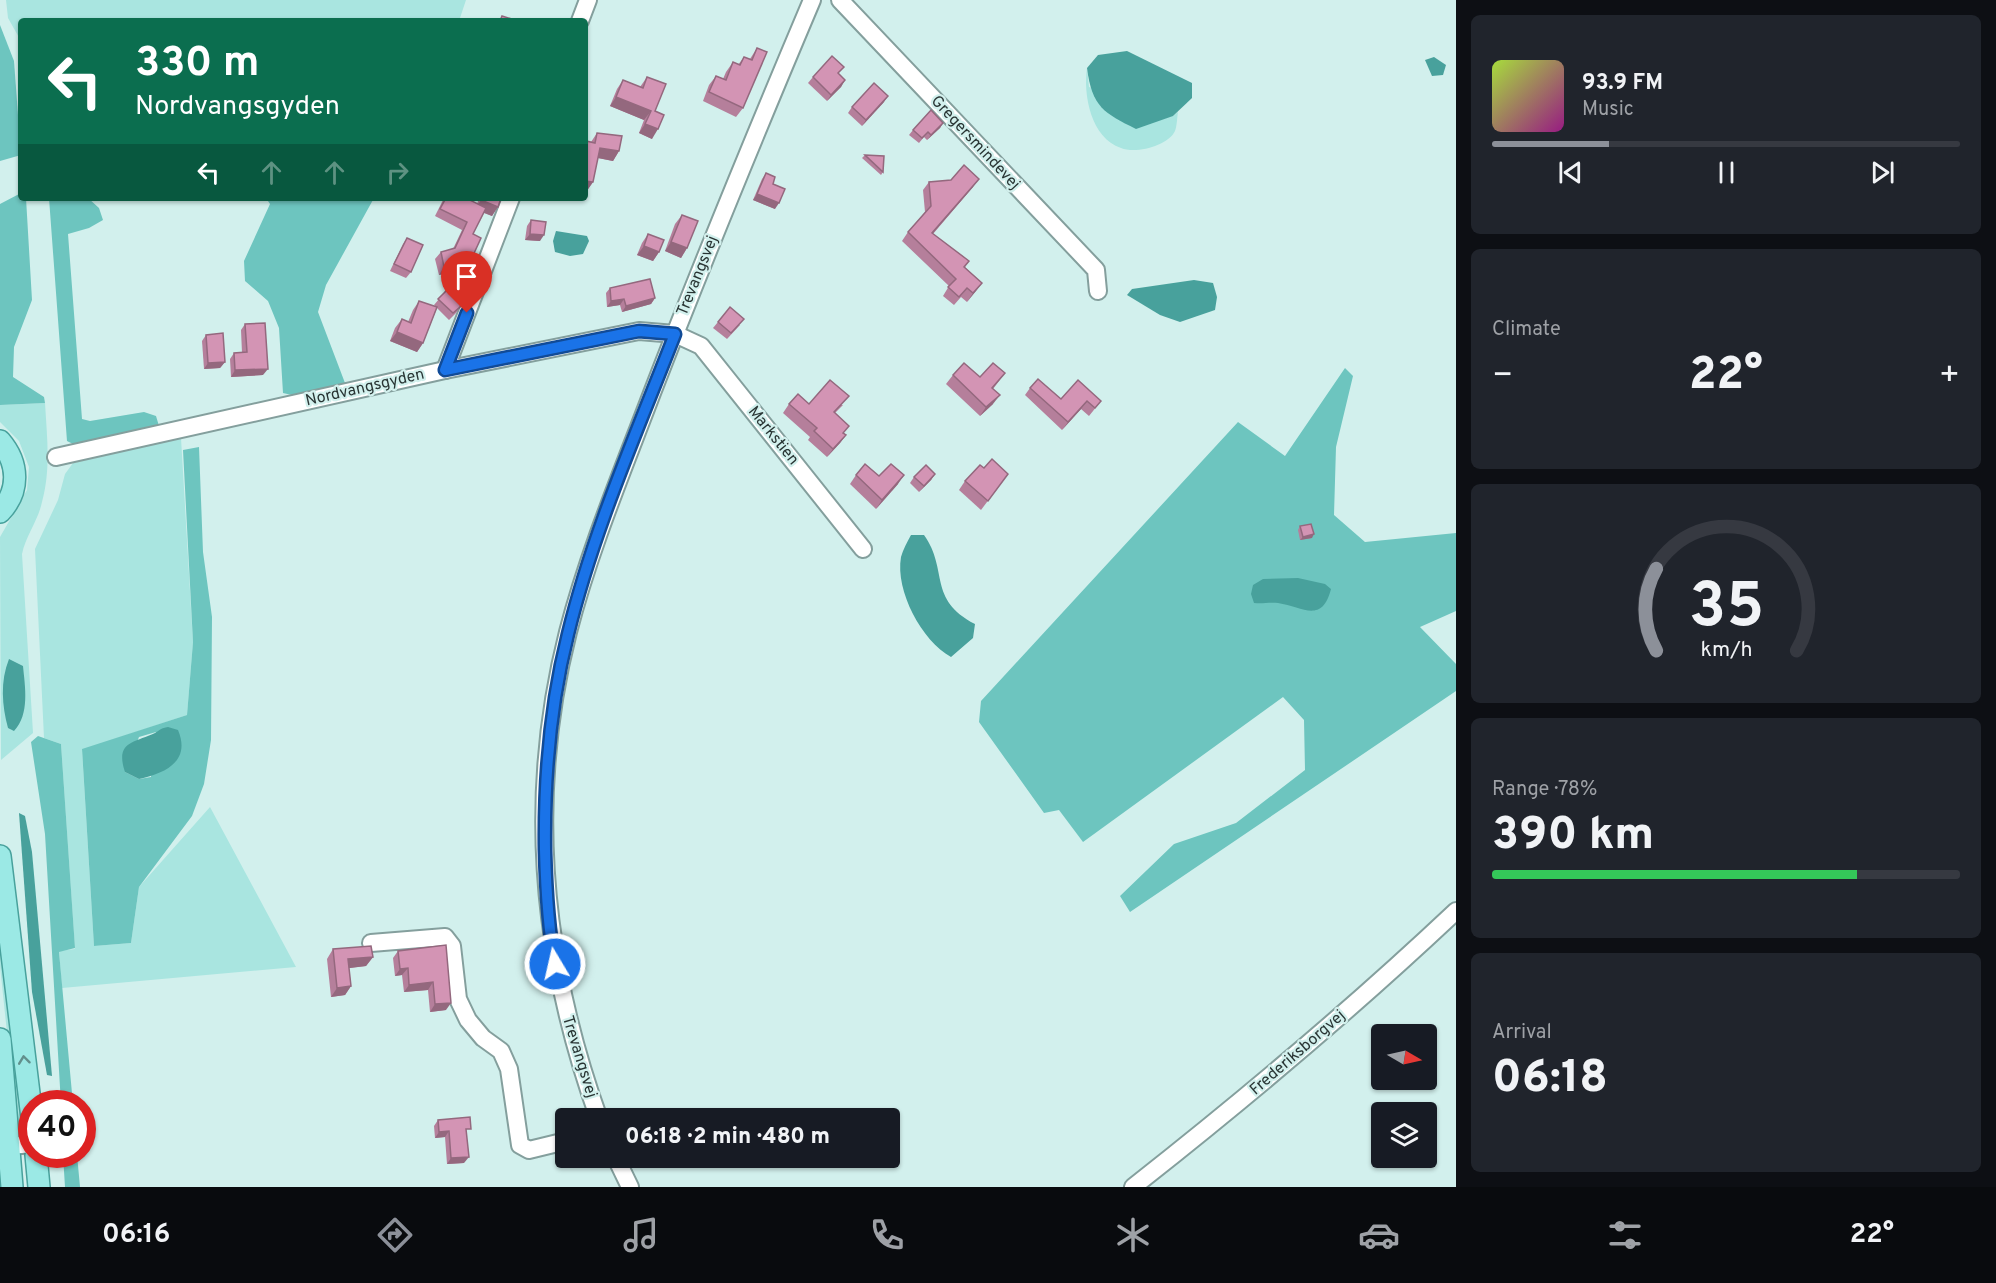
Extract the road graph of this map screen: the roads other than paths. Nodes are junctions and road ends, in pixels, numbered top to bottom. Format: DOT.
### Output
graph roads {
  1 [pos="588,0"];
  2 [pos="812,0"];
  3 [pos="840,0"];
  4 [pos="581,18"];
  5 [pos="510,201"];
  6 [pos="1098,291"];
  7 [pos="675,334"];
  8 [pos="445,370"];
  9 [pos="0,441"];
  10 [pos="56,457"];
  11 [pos="0,512"];
  12 [pos="863,549"];
  13 [pos="0,856"];
  14 [pos="1456,911"];
  15 [pos="371,943"];
  16 [pos="0,1039"];
  17 [pos="29,1090"];
  18 [pos="596,1108"];
  19 [pos="555,1144"];
  20 [pos="4,1147"];
  21 [pos="37,1168"];
  22 [pos="621,1168"];
  23 [pos="12,1187"];
  24 [pos="39,1187"];
  25 [pos="630,1187"];
  26 [pos="1133,1187"];
  1 -- 4 [label="street"];
  2 -- 7 [label="street, Trevangsvej"];
  3 -- 6 [label="street, Gregersmindevej"];
  5 -- 8 [label="street"];
  7 -- 8 [label="street, Nordvangsgyden"];
  7 -- 12 [label="street, Markstien"];
  7 -- 18 [label="street, Trevangsvej"];
  8 -- 10 [label="street, Nordvangsgyden"];
  9 -- 11 [label="main road"];
  17 -- 13 [label="main road, one-way"];
  14 -- 26 [label="street, Frederiksborgvej"];
  15 -- 19 [label="street"];
  16 -- 20 [label="main road"];
  20 -- 23 [label="main road"];
  21 -- 24 [label="main road"];
  22 -- 25 [label="street"];
}
